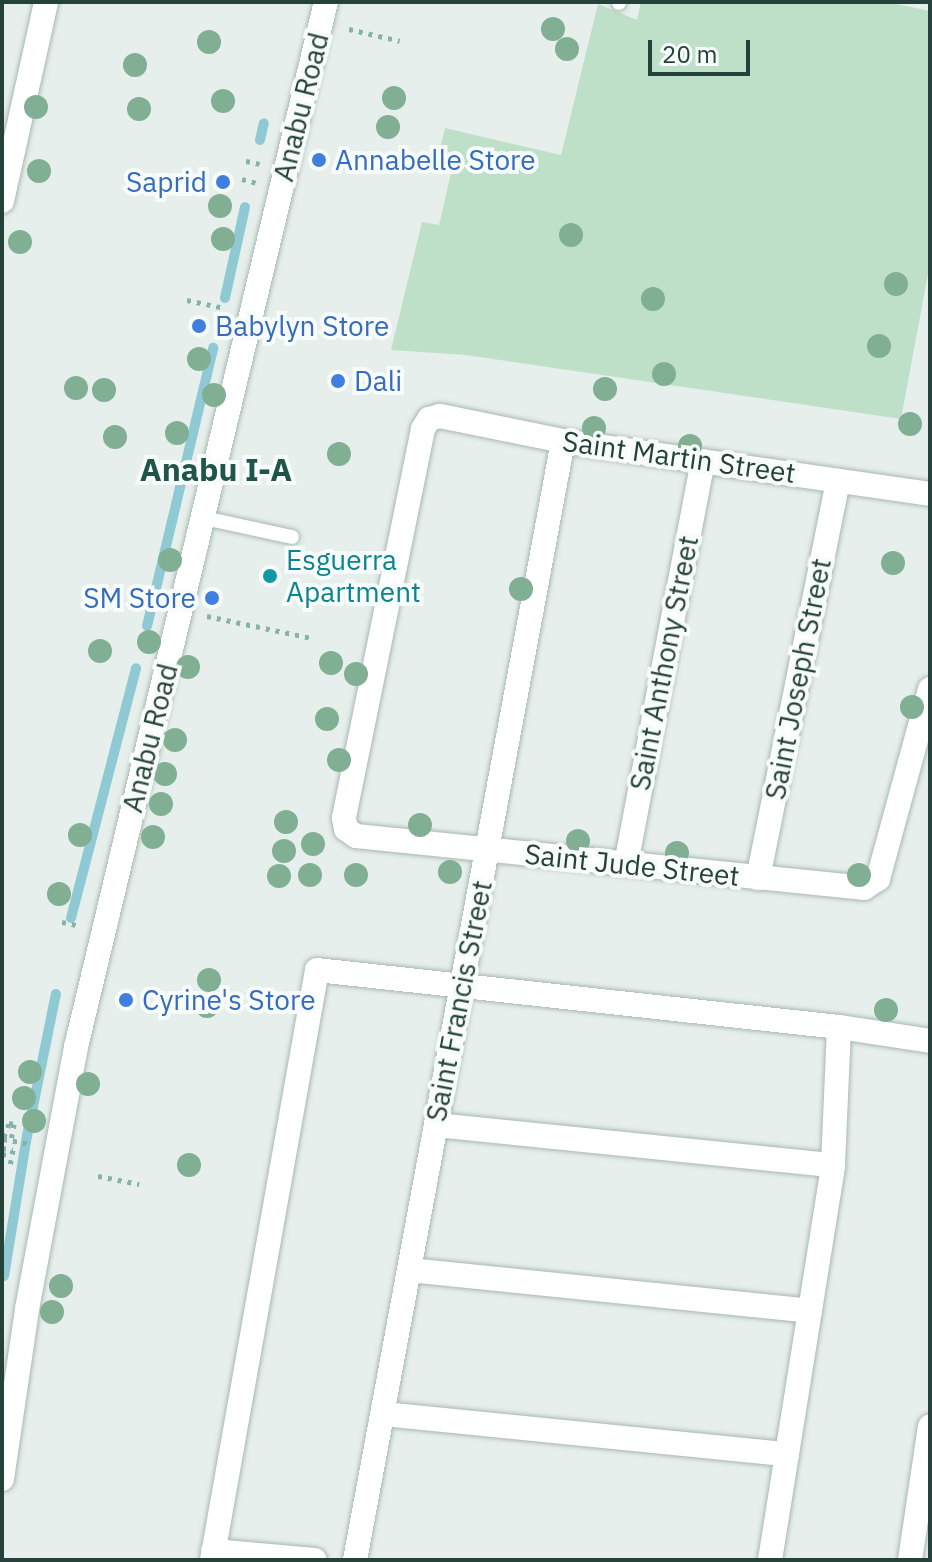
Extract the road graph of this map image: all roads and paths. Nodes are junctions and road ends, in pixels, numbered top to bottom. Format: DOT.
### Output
graph roads {
  1 [pos="46,2"];
  2 [pos="326,2"];
  3 [pos="340,27"];
  4 [pos="400,41"];
  5 [pos="2,201"];
  6 [pos="187,300"];
  7 [pos="253,314"];
  8 [pos="563,441"];
  9 [pos="703,461"];
  10 [pos="838,481"];
  11 [pos="930,494"];
  12 [pos="204,518"];
  13 [pos="292,537"];
  14 [pos="183,611"];
  15 [pos="311,638"];
  16 [pos="930,689"];
  17 [pos="346,829"];
  18 [pos="488,850"];
  19 [pos="626,864"];
  20 [pos="758,878"];
  21 [pos="462,985"];
  22 [pos="839,1027"];
  23 [pos="930,1041"];
  24 [pos="436,1125"];
  25 [pos="3,1138"];
  26 [pos="11,1141"];
  27 [pos="20,1142"];
  28 [pos="2,1148"];
  29 [pos="2,1154"];
  30 [pos="12,1156"];
  31 [pos="10,1165"];
  32 [pos="833,1165"];
  33 [pos="98,1176"];
  34 [pos="139,1184"];
  35 [pos="409,1270"];
  36 [pos="810,1311"];
  37 [pos="383,1414"];
  38 [pos="930,1426"];
  39 [pos="787,1454"];
  40 [pos="2,1479"];
  41 [pos="212,1556"];
  42 [pos="315,1560"];
  43 [pos="355,1560"];
  44 [pos="770,1560"];
  45 [pos="910,1560"];
  1 -- 5 [label="street"];
  2 -- 7 [label="street, Anabu Road"];
  3 -- 4 [label="path"];
  6 -- 7 [label="path"];
  7 -- 12 [label="street, Anabu Road"];
  8 -- 9 [label="street, Saint Martin Street"];
  8 -- 17 [label="street, Saint Martin Street"];
  8 -- 18 [label="street, Saint Francis Street"];
  9 -- 10 [label="street, Saint Martin Street"];
  9 -- 19 [label="street, Saint Anthony Street"];
  10 -- 11 [label="street, Saint Martin Street"];
  10 -- 20 [label="street, Saint Joseph Street"];
  12 -- 13 [label="lane"];
  12 -- 14 [label="street, Anabu Road"];
  14 -- 15 [label="path"];
  14 -- 40 [label="street, Anabu Road"];
  16 -- 20 [label="street, Saint Jude Street"];
  17 -- 18 [label="street, Saint Jude Street"];
  18 -- 19 [label="street, Saint Jude Street"];
  18 -- 21 [label="street, Saint Francis Street"];
  19 -- 20 [label="street, Saint Jude Street"];
  21 -- 22 [label="street"];
  21 -- 24 [label="street, Saint Francis Street"];
  21 -- 41 [label="street"];
  22 -- 23 [label="street"];
  22 -- 32 [label="street"];
  24 -- 32 [label="street"];
  24 -- 35 [label="street, Saint Francis Street"];
  25 -- 26 [label="path"];
  25 -- 26 [label="path"];
  26 -- 27 [label="path"];
  28 -- 30 [label="path"];
  29 -- 30 [label="path"];
  30 -- 31 [label="path"];
  32 -- 36 [label="street"];
  33 -- 34 [label="path"];
  35 -- 36 [label="street"];
  35 -- 37 [label="street, Saint Francis Street"];
  36 -- 39 [label="street"];
  37 -- 39 [label="street"];
  37 -- 43 [label="street, Saint Francis Street"];
  38 -- 45 [label="street"];
  39 -- 44 [label="street"];
  41 -- 42 [label="street"];
}
